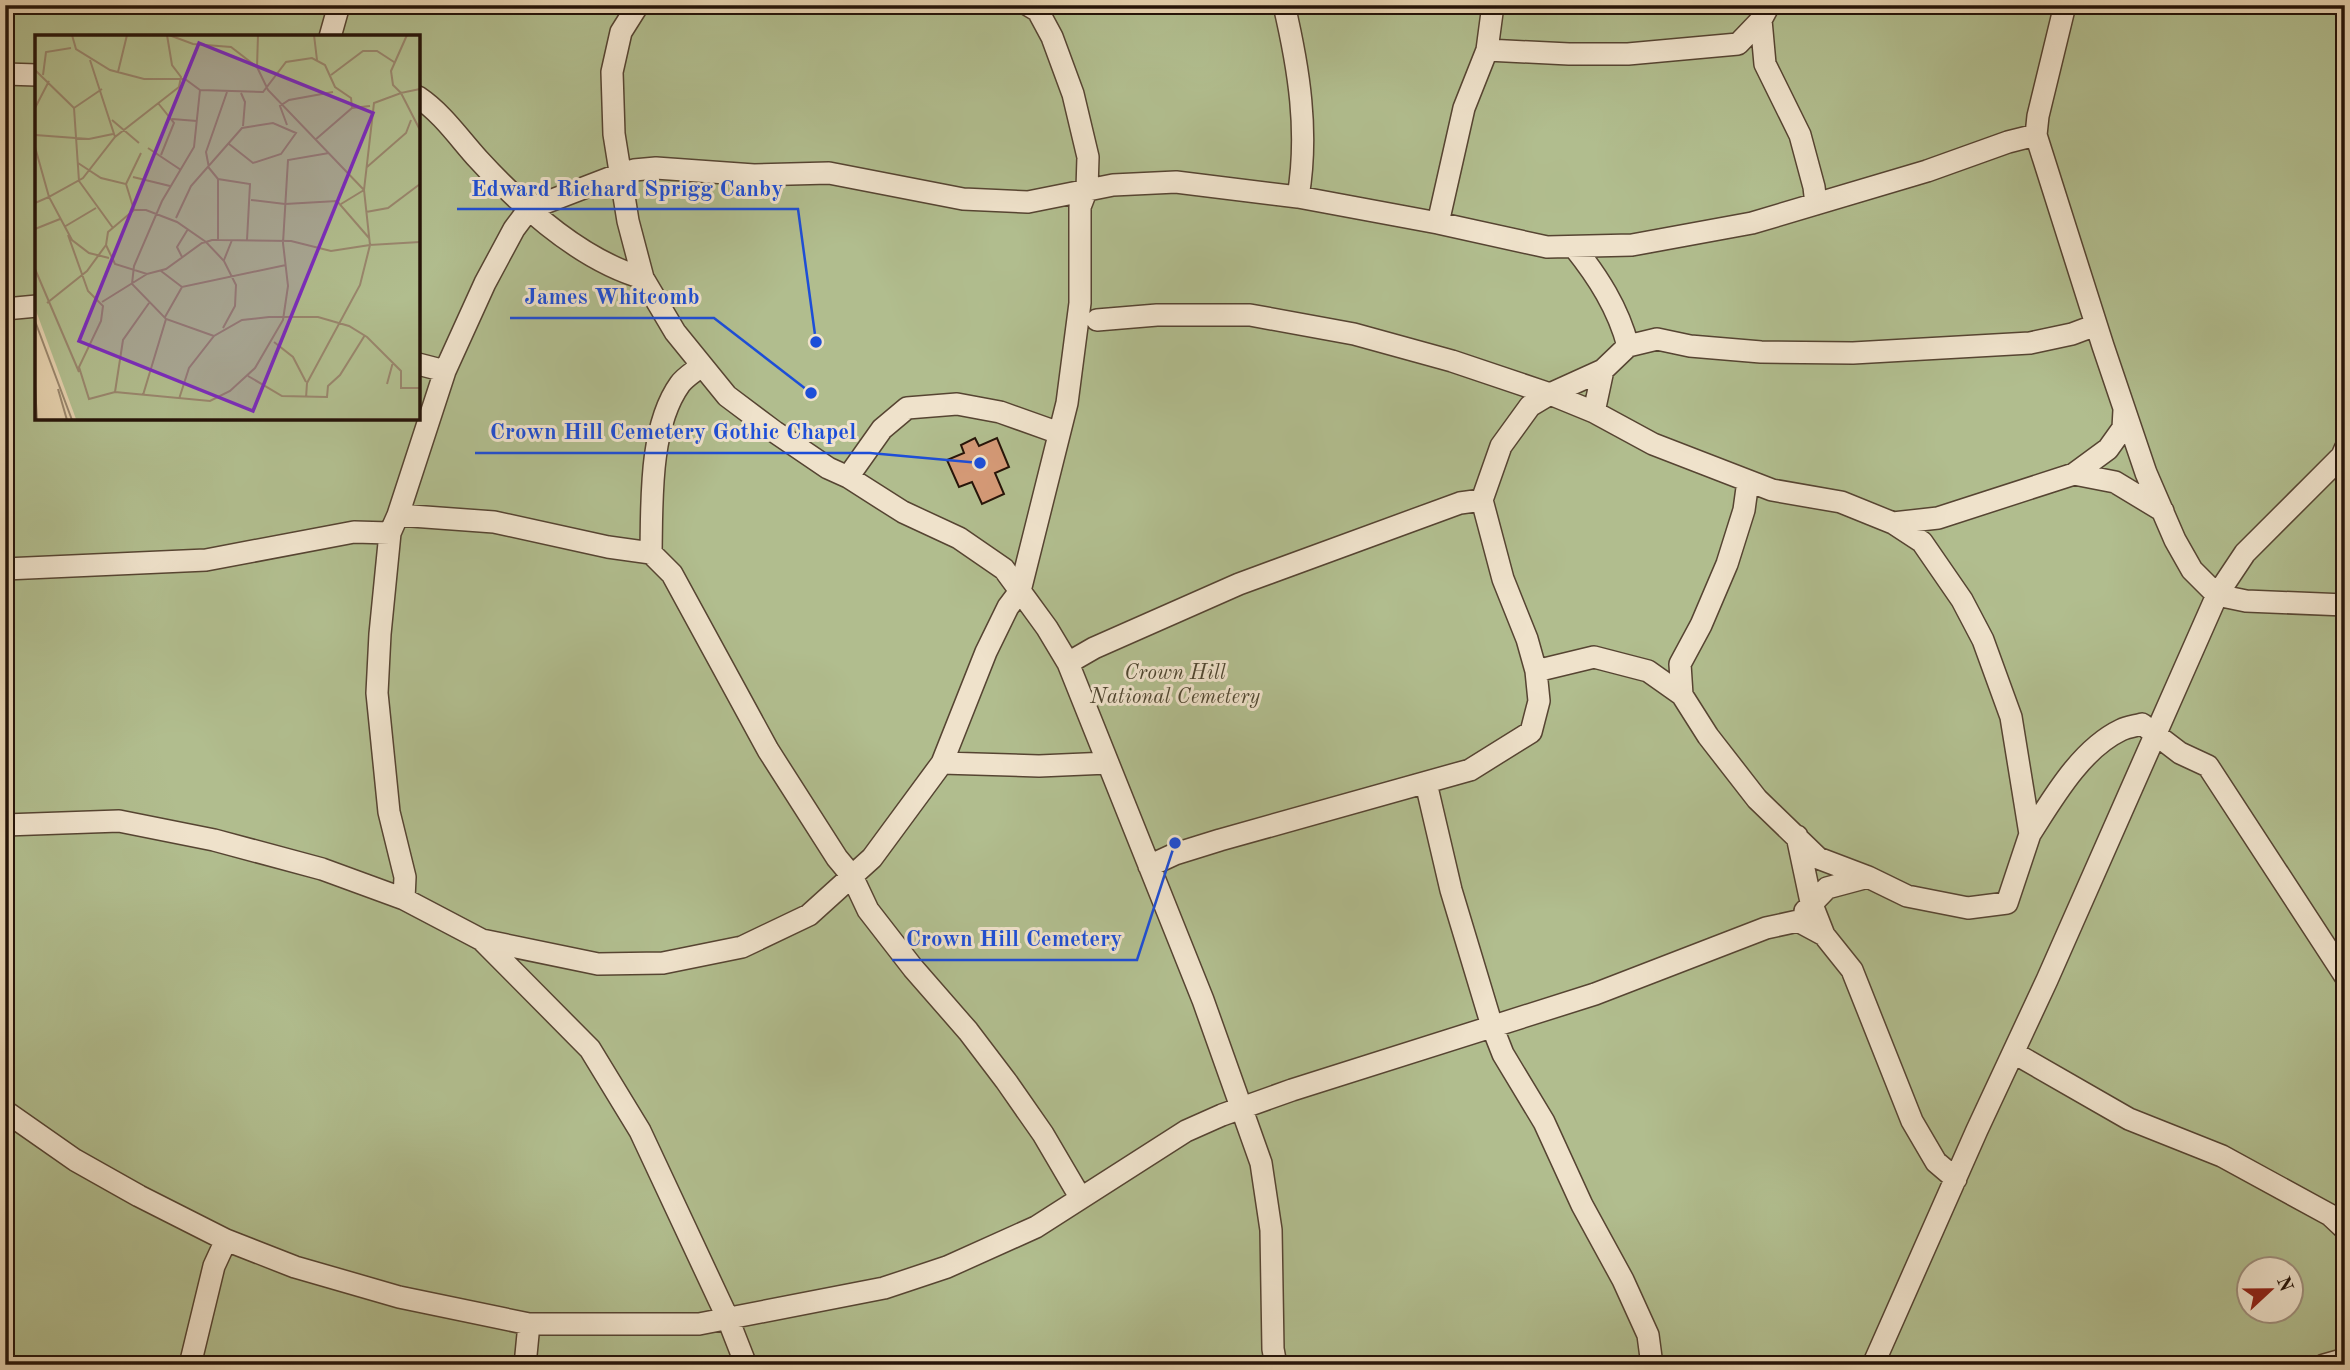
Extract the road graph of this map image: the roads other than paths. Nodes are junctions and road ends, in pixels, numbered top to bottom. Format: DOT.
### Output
graph roads {
  1 [pos="339,5"];
  2 [pos="638,5"];
  3 [pos="1284,5"];
  4 [pos="1493,5"];
  5 [pos="2065,5"];
  6 [pos="1038,7"];
  7 [pos="1765,13"];
  8 [pos="331,35"];
  9 [pos="1738,44"];
  10 [pos="1487,50"];
  11 [pos="1765,64"];
  12 [pos="5,74"];
  13 [pos="35,75"];
  14 [pos="420,98"];
  15 [pos="2036,135"];
  16 [pos="621,174"];
  17 [pos="1087,189"];
  18 [pos="1298,197"];
  19 [pos="1816,204"];
  20 [pos="529,209"];
  21 [pos="1438,223"];
  22 [pos="1613,246"];
  23 [pos="1574,247"];
  24 [pos="1597,275"];
  25 [pos="643,278"];
  26 [pos="1080,303"];
  27 [pos="35,306"];
  28 [pos="5,309"];
  29 [pos="1097,320"];
  30 [pos="2096,325"];
  31 [pos="1077,340"];
  32 [pos="1628,346"];
  33 [pos="420,365"];
  34 [pos="701,366"];
  35 [pos="1603,370"];
  36 [pos="445,371"];
  37 [pos="1523,385"];
  38 [pos="1550,394"];
  39 [pos="1530,406"];
  40 [pos="2124,409"];
  41 [pos="1594,412"];
  42 [pos="1059,433"];
  43 [pos="2344,453"];
  44 [pos="2074,474"];
  45 [pos="848,477"];
  46 [pos="1748,481"];
  47 [pos="1482,500"];
  48 [pos="2163,511"];
  49 [pos="1938,518"];
  50 [pos="1893,523"];
  51 [pos="394,524"];
  52 [pos="1922,542"];
  53 [pos="651,553"];
  54 [pos="5,569"];
  55 [pos="1020,591"];
  56 [pos="2217,595"];
  57 [pos="2345,606"];
  58 [pos="1068,663"];
  59 [pos="1680,664"];
  60 [pos="1536,671"];
  61 [pos="1648,671"];
  62 [pos="1682,695"];
  63 [pos="2156,736"];
  64 [pos="942,763"];
  65 [pos="1108,764"];
  66 [pos="2022,773"];
  67 [pos="1426,783"];
  68 [pos="2059,790"];
  69 [pos="5,825"];
  70 [pos="1796,834"];
  71 [pos="2030,834"];
  72 [pos="1149,866"];
  73 [pos="852,876"];
  74 [pos="1868,877"];
  75 [pos="404,899"];
  76 [pos="1811,902"];
  77 [pos="1798,922"];
  78 [pos="1824,935"];
  79 [pos="482,940"];
  80 [pos="2345,976"];
  81 [pos="1492,1026"];
  82 [pos="2014,1053"];
  83 [pos="1242,1107"];
  84 [pos="5,1111"];
  85 [pos="1956,1179"];
  86 [pos="1080,1197"];
  87 [pos="2340,1217"];
  88 [pos="226,1240"];
  89 [pos="728,1319"];
  90 [pos="529,1324"];
  91 [pos="2345,1359"];
  92 [pos="190,1365"];
  93 [pos="525,1365"];
  94 [pos="746,1365"];
  95 [pos="1276,1365"];
  96 [pos="1652,1365"];
  97 [pos="1873,1365"];
  98 [pos="2324,1365"];
  1 -- 8 [label="lane"];
  2 -- 16 [label="lane"];
  3 -- 18 [label="lane"];
  4 -- 10 [label="lane"];
  5 -- 15 [label="lane"];
  6 -- 17 [label="lane"];
  7 -- 9 [label="lane"];
  7 -- 11 [label="lane"];
  9 -- 10 [label="lane"];
  9 -- 11 [label="lane"];
  10 -- 21 [label="lane"];
  11 -- 19 [label="lane"];
  12 -- 13 [label="lane"];
  14 -- 20 [label="lane"];
  15 -- 19 [label="lane"];
  15 -- 30 [label="lane"];
  16 -- 17 [label="lane"];
  16 -- 20 [label="lane"];
  16 -- 25 [label="lane"];
  17 -- 18 [label="lane"];
  17 -- 26 [label="lane"];
  18 -- 21 [label="lane"];
  19 -- 22 [label="lane"];
  20 -- 25 [label="lane"];
  20 -- 36 [label="lane"];
  21 -- 23 [label="lane"];
  22 -- 23 [label="lane"];
  22 -- 24 [label="lane"];
  23 -- 24 [label="lane"];
  24 -- 32 [label="lane"];
  25 -- 34 [label="lane"];
  26 -- 29 [label="lane"];
  26 -- 31 [label="lane"];
  27 -- 28 [label="lane"];
  29 -- 31 [label="lane"];
  29 -- 37 [label="lane"];
  30 -- 32 [label="lane"];
  30 -- 40 [label="lane"];
  31 -- 42 [label="lane"];
  32 -- 35 [label="lane"];
  33 -- 36 [label="lane"];
  34 -- 45 [label="lane"];
  34 -- 53 [label="lane"];
  35 -- 38 [label="lane"];
  35 -- 41 [label="lane"];
  36 -- 51 [label="lane"];
  37 -- 38 [label="lane"];
  37 -- 39 [label="lane"];
  38 -- 39 [label="lane"];
  38 -- 41 [label="lane"];
  39 -- 47 [label="lane"];
  40 -- 44 [label="lane"];
  40 -- 48 [label="lane"];
  41 -- 46 [label="lane"];
  42 -- 45 [label="lane"];
  42 -- 55 [label="lane"];
  43 -- 56 [label="lane"];
  44 -- 48 [label="lane"];
  44 -- 49 [label="lane"];
  45 -- 55 [label="lane"];
  46 -- 50 [label="lane"];
  46 -- 59 [label="lane"];
  47 -- 58 [label="lane"];
  47 -- 60 [label="lane"];
  48 -- 56 [label="lane"];
  49 -- 50 [label="lane"];
  49 -- 52 [label="lane"];
  50 -- 52 [label="lane"];
  51 -- 53 [label="lane"];
  51 -- 54 [label="lane"];
  51 -- 75 [label="lane"];
  52 -- 66 [label="lane"];
  53 -- 73 [label="lane"];
  55 -- 58 [label="lane"];
  55 -- 64 [label="lane"];
  56 -- 57 [label="lane"];
  56 -- 63 [label="lane"];
  58 -- 65 [label="lane"];
  59 -- 61 [label="lane"];
  59 -- 62 [label="lane"];
  60 -- 61 [label="lane"];
  60 -- 67 [label="lane"];
  61 -- 62 [label="lane"];
  62 -- 70 [label="lane"];
  63 -- 68 [label="lane"];
  63 -- 80 [label="lane"];
  63 -- 82 [label="lane"];
  64 -- 65 [label="lane"];
  64 -- 73 [label="lane"];
  65 -- 72 [label="lane"];
  66 -- 68 [label="lane"];
  66 -- 71 [label="lane"];
  67 -- 72 [label="lane"];
  67 -- 81 [label="lane"];
  68 -- 71 [label="lane"];
  69 -- 75 [label="lane"];
  70 -- 74 [label="lane"];
  70 -- 76 [label="lane"];
  71 -- 74 [label="lane"];
  72 -- 83 [label="lane"];
  73 -- 79 [label="lane"];
  73 -- 86 [label="lane"];
  74 -- 76 [label="lane"];
  75 -- 79 [label="lane"];
  76 -- 77 [label="lane"];
  76 -- 78 [label="lane"];
  77 -- 78 [label="lane"];
  77 -- 81 [label="lane"];
  78 -- 85 [label="lane"];
  79 -- 89 [label="lane"];
  81 -- 83 [label="lane"];
  81 -- 96 [label="lane"];
  82 -- 85 [label="lane"];
  82 -- 87 [label="lane"];
  83 -- 86 [label="lane"];
  83 -- 95 [label="lane"];
  84 -- 88 [label="lane"];
  85 -- 97 [label="lane"];
  86 -- 89 [label="lane"];
  88 -- 90 [label="lane"];
  88 -- 92 [label="lane"];
  89 -- 90 [label="lane"];
  89 -- 94 [label="lane"];
  90 -- 93 [label="lane"];
  91 -- 98 [label="lane"];
}
